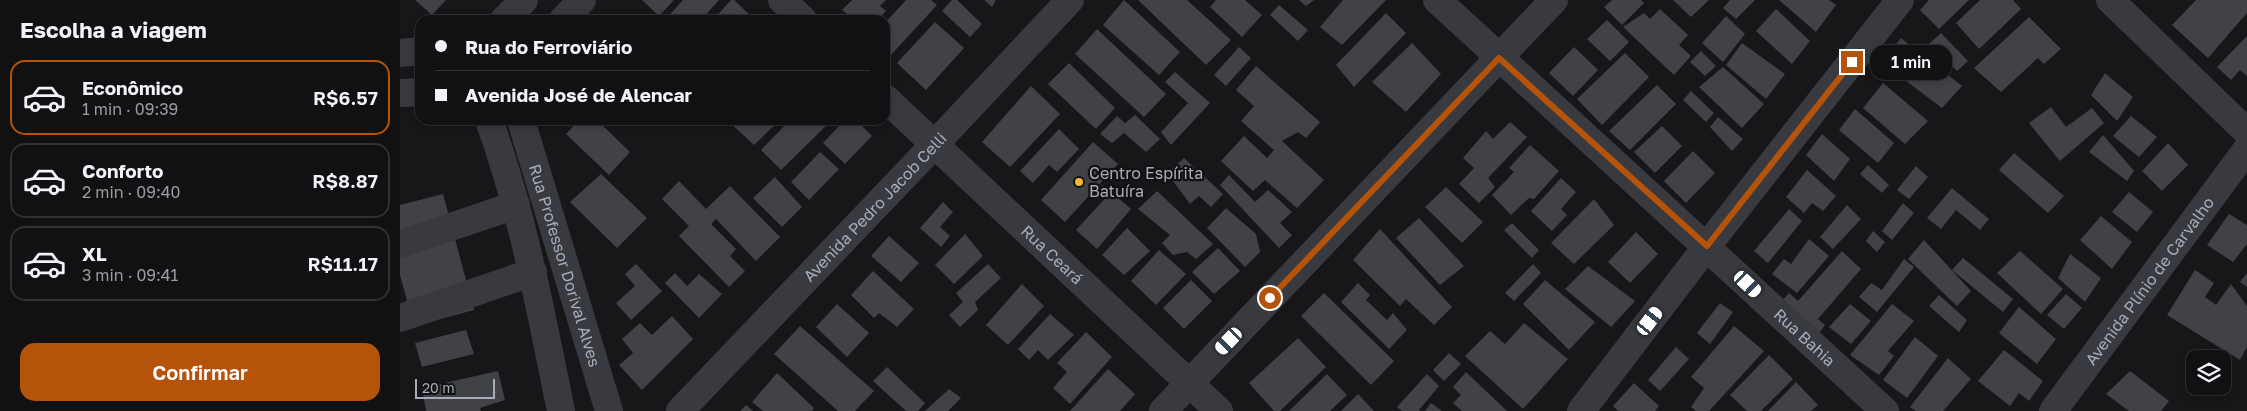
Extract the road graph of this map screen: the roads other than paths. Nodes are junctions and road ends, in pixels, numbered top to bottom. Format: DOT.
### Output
graph roads {
  1 [pos="524,0"];
  2 [pos="582,0"];
  3 [pos="782,0"];
  4 [pos="1070,0"];
  5 [pos="1437,0"];
  6 [pos="1554,0"];
  7 [pos="1900,0"];
  8 [pos="2110,0"];
  9 [pos="509,15"];
  10 [pos="568,15"];
  11 [pos="798,15"];
  12 [pos="415,52"];
  13 [pos="400,53"];
  14 [pos="1499,58"];
  15 [pos="415,92"];
  16 [pos="400,93"];
  17 [pos="890,103"];
  18 [pos="491,125"];
  19 [pos="523,125"];
  20 [pos="2247,132"];
  21 [pos="934,145"];
  22 [pos="2247,149"];
  23 [pos="516,205"];
  24 [pos="400,244"];
  25 [pos="1707,246"];
  26 [pos="533,272"];
  27 [pos="400,318"];
  28 [pos="1188,384"];
  29 [pos="561,411"];
  30 [pos="609,411"];
  31 [pos="680,411"];
  32 [pos="1163,411"];
  33 [pos="1219,411"];
  34 [pos="1581,411"];
  35 [pos="1885,411"];
  36 [pos="2053,411"];
  1 -- 9 [label="street"];
  2 -- 10 [label="street"];
  3 -- 11 [label="street"];
  4 -- 21 [label="street, Avenida Pedro Jacob Celli"];
  5 -- 14 [label="street, Rua Bahia"];
  6 -- 14 [label="street"];
  7 -- 25 [label="street"];
  8 -- 20 [label="street"];
  12 -- 13 [label="street"];
  14 -- 25 [label="street, Rua Bahia"];
  14 -- 28 [label="street"];
  15 -- 16 [label="street"];
  17 -- 21 [label="street, Rua Ceará"];
  18 -- 23 [label="street, Rua Professor Dorival Alves"];
  19 -- 30 [label="street, Rua Professor Dorival Alves"];
  21 -- 28 [label="street, Rua Ceará"];
  21 -- 31 [label="street, Avenida Pedro Jacob Celli"];
  22 -- 36 [label="street, Avenida Plínio de Carvalho"];
  23 -- 24 [label="street"];
  23 -- 26 [label="street, Rua Professor Dorival Alves"];
  25 -- 34 [label="street"];
  25 -- 35 [label="street, Rua Bahia"];
  26 -- 27 [label="street"];
  26 -- 29 [label="street, Rua Professor Dorival Alves"];
  28 -- 32 [label="street"];
  28 -- 33 [label="street, Rua Ceará"];
}
